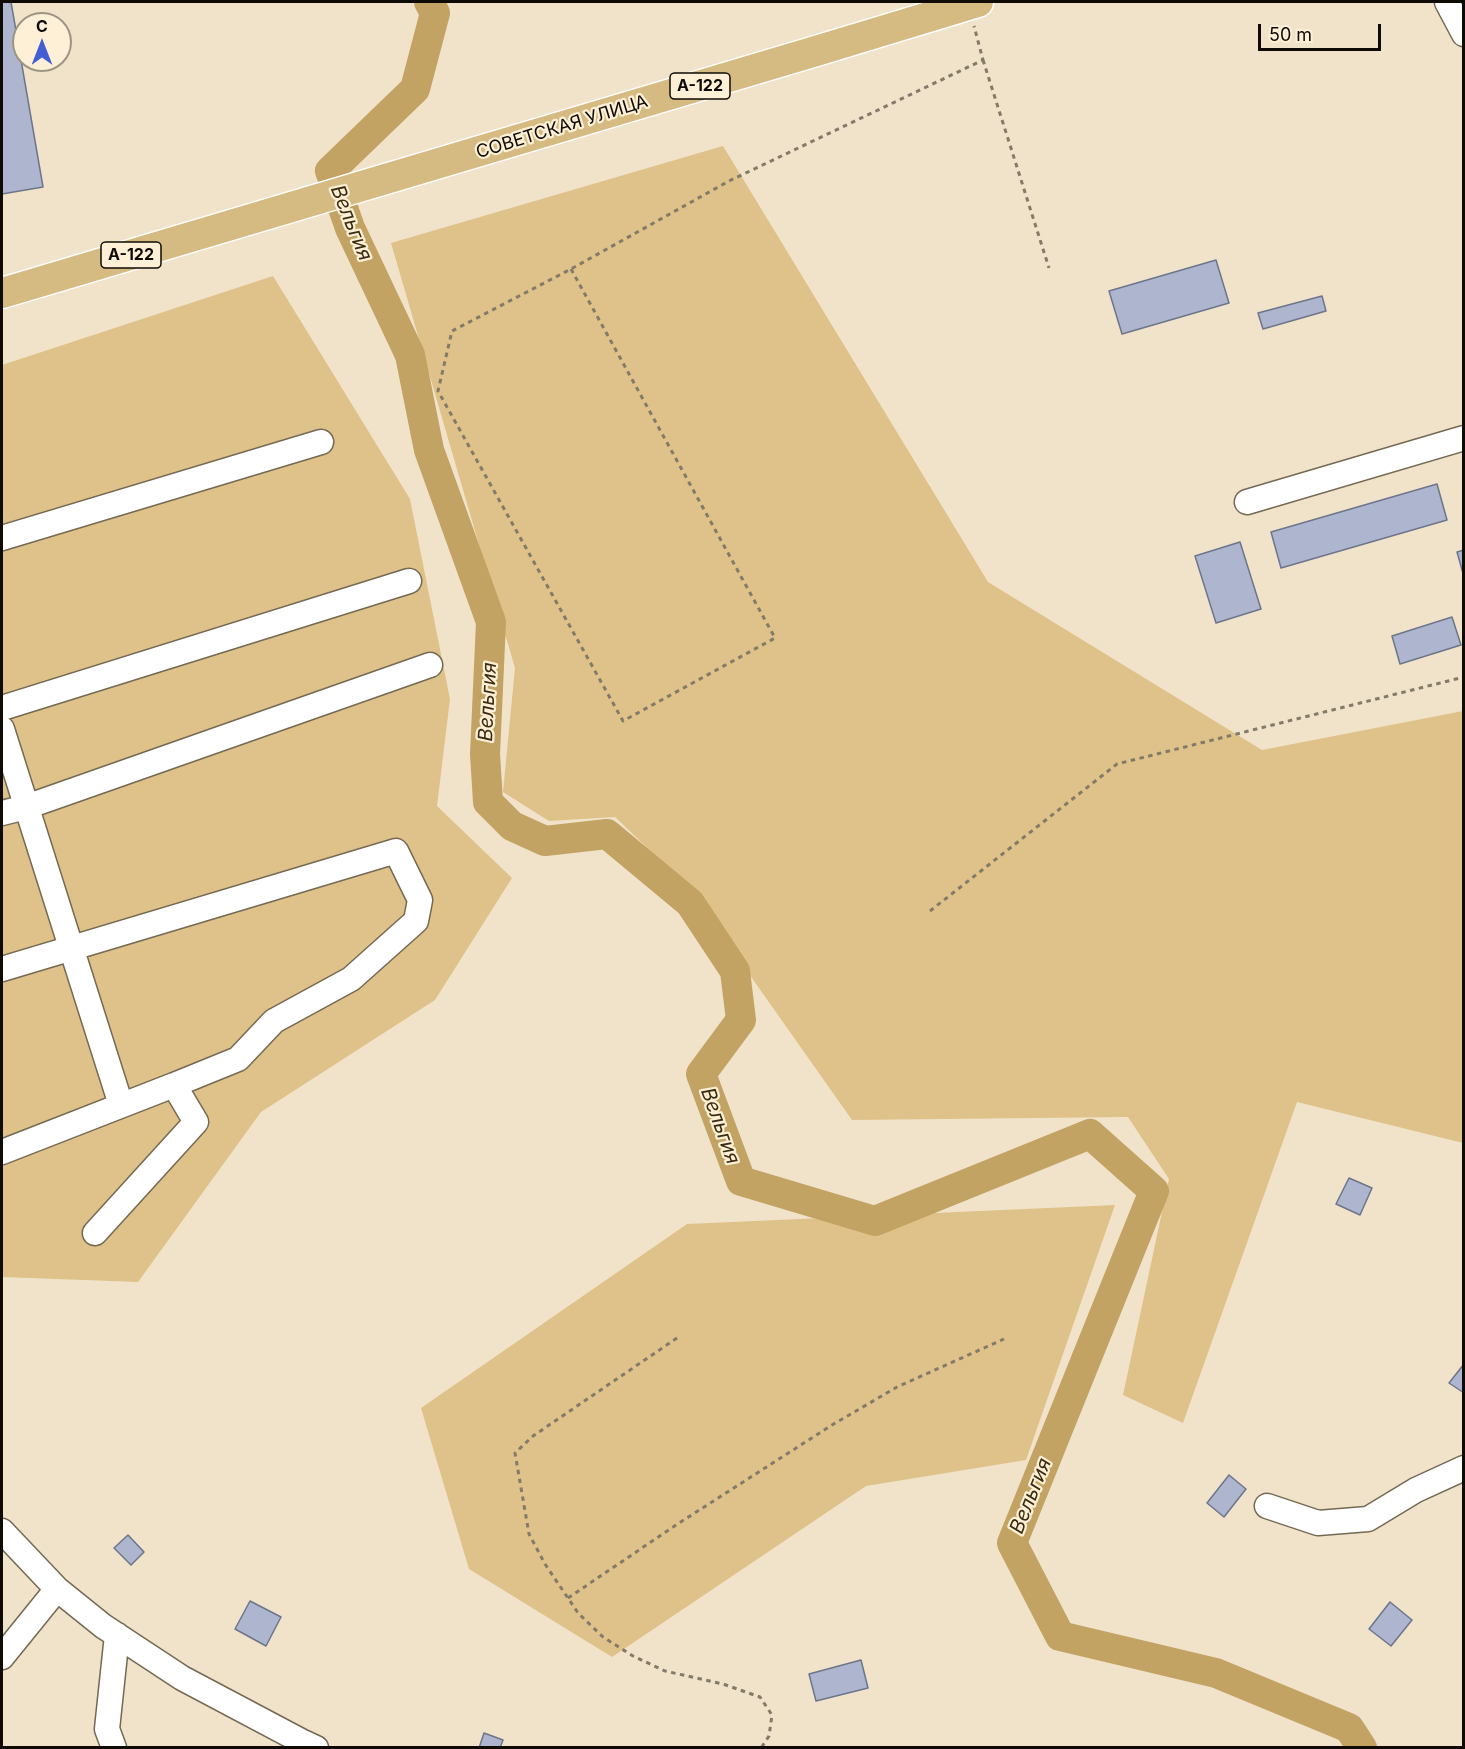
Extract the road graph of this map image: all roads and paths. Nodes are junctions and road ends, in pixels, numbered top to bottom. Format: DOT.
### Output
graph roads {
  1 [pos="1447,2"];
  2 [pos="973,3"];
  3 [pos="1464,34"];
  4 [pos="983,60"];
  5 [pos="571,268"];
  6 [pos="1049,268"];
  7 [pos="2,293"];
  8 [pos="1464,438"];
  9 [pos="321,442"];
  10 [pos="1247,502"];
  11 [pos="2,538"];
  12 [pos="409,581"];
  13 [pos="430,665"];
  14 [pos="1464,676"];
  15 [pos="2,708"];
  16 [pos="2,729"];
  17 [pos="26,807"];
  18 [pos="2,813"];
  19 [pos="930,911"];
  20 [pos="71,947"];
  21 [pos="2,969"];
  22 [pos="174,1085"];
  23 [pos="121,1105"];
  24 [pos="2,1152"];
  25 [pos="95,1233"];
  26 [pos="677,1338"];
  27 [pos="1004,1339"];
  28 [pos="1464,1468"];
  29 [pos="1267,1506"];
  30 [pos="2,1531"];
  31 [pos="57,1589"];
  32 [pos="568,1598"];
  33 [pos="117,1635"];
  34 [pos="2,1657"];
  35 [pos="114,1748"];
  36 [pos="316,1748"];
  37 [pos="761,1748"];
  1 -- 3 [label="street"];
  2 -- 4 [label="path"];
  2 -- 7 [label="main road, СОВЕТСКАЯ УЛИЦА / А-122"];
  4 -- 5 [label="path"];
  4 -- 6 [label="path"];
  5 -- 5 [label="path"];
  8 -- 10 [label="street"];
  9 -- 11 [label="street"];
  12 -- 15 [label="street"];
  13 -- 17 [label="street"];
  14 -- 19 [label="path"];
  16 -- 17 [label="street"];
  17 -- 18 [label="street"];
  17 -- 20 [label="street"];
  20 -- 21 [label="street"];
  20 -- 22 [label="street"];
  20 -- 23 [label="street"];
  22 -- 23 [label="street"];
  22 -- 25 [label="street"];
  23 -- 24 [label="street"];
  26 -- 32 [label="path"];
  27 -- 32 [label="path"];
  28 -- 29 [label="street"];
  30 -- 31 [label="street"];
  31 -- 33 [label="street"];
  31 -- 34 [label="street"];
  32 -- 37 [label="path"];
  33 -- 35 [label="street"];
  33 -- 36 [label="street"];
}
